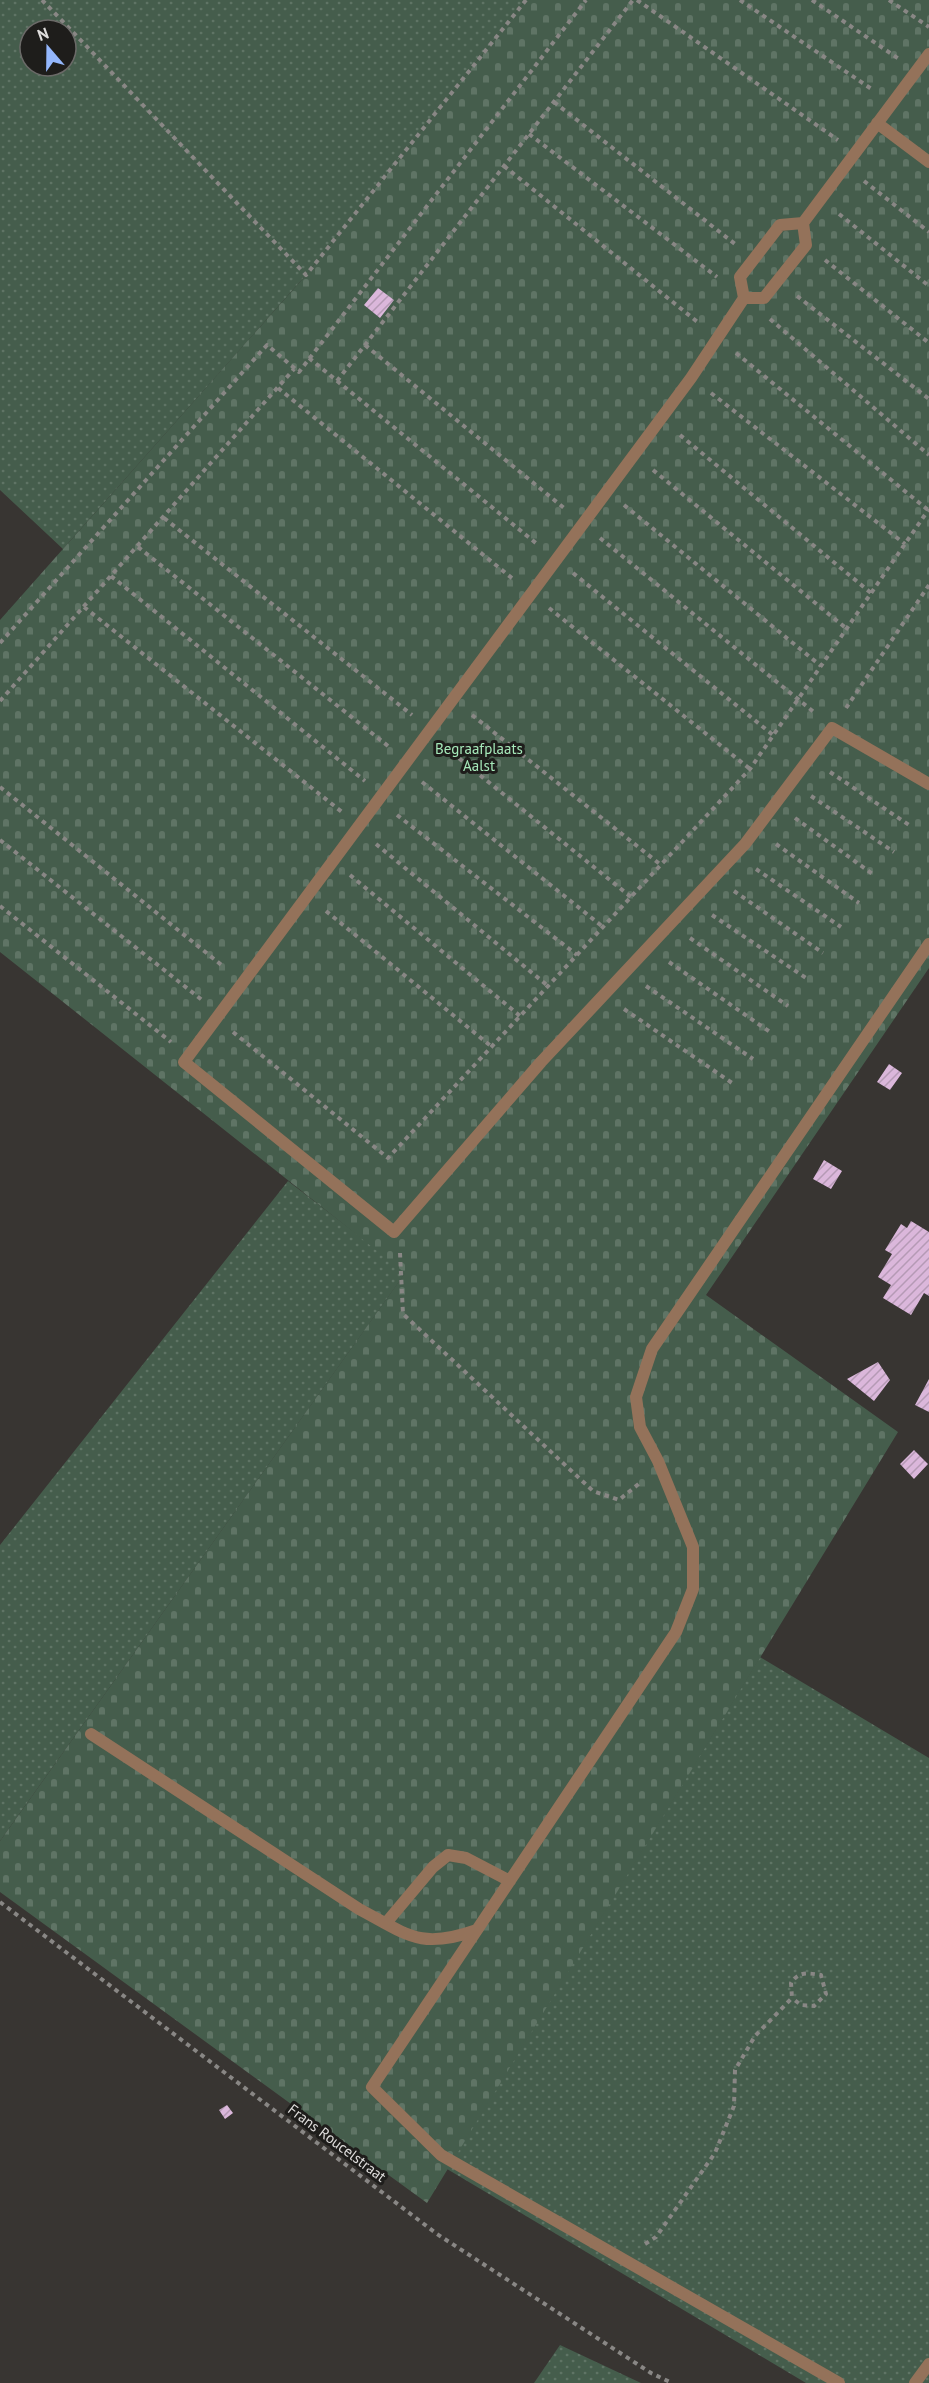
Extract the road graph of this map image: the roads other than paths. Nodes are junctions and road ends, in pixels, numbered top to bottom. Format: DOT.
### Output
graph roads {
  1 [pos="929,54"];
  2 [pos="877,123"];
  3 [pos="929,162"];
  4 [pos="803,223"];
  5 [pos="744,298"];
  6 [pos="929,784"];
  7 [pos="929,944"];
  8 [pos="91,1734"];
  9 [pos="510,1881"];
  10 [pos="386,1923"];
  11 [pos="477,1930"];
  12 [pos="929,2364"];
  13 [pos="839,2383"];
  14 [pos="915,2383"];
  1 -- 2 [label="lane"];
  2 -- 3 [label="lane"];
  2 -- 4 [label="lane"];
  4 -- 5 [label="lane"];
  4 -- 5 [label="lane"];
  5 -- 6 [label="lane"];
  7 -- 9 [label="lane"];
  8 -- 10 [label="lane"];
  9 -- 10 [label="lane"];
  9 -- 11 [label="lane"];
  10 -- 11 [label="lane"];
  11 -- 13 [label="lane"];
  12 -- 14 [label="lane"];
}
